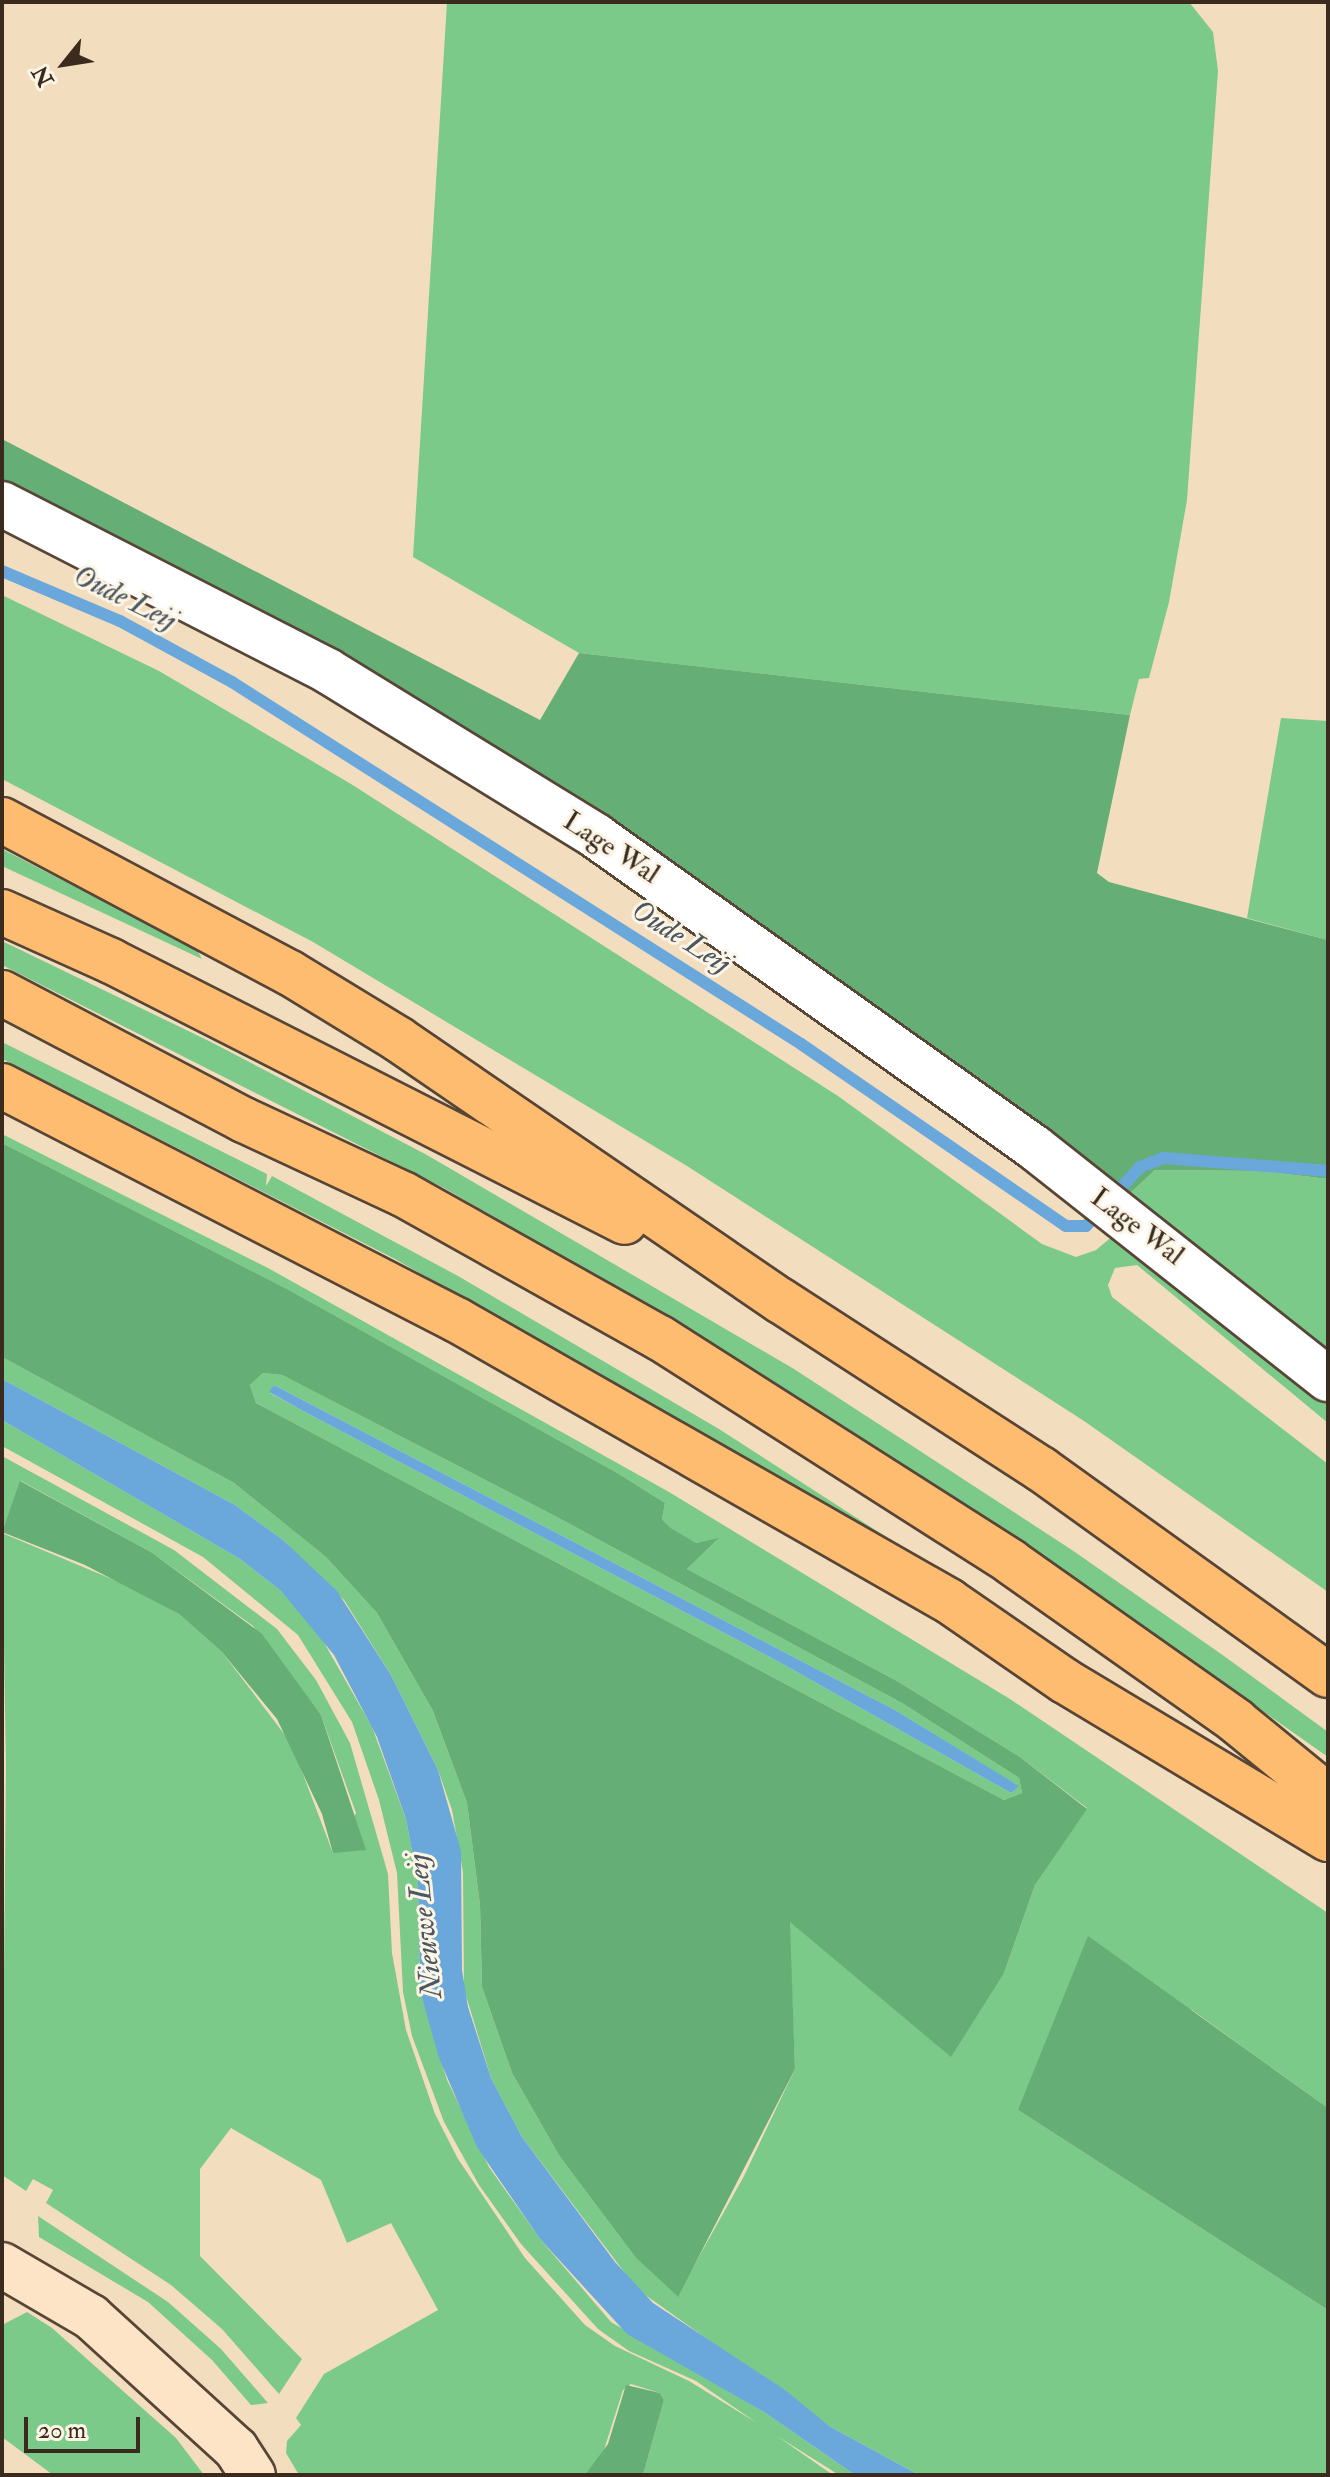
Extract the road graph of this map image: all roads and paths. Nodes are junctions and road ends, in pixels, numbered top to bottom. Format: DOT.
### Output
graph roads {
  1 [pos="2,504"];
  2 [pos="2,820"];
  3 [pos="2,912"];
  4 [pos="2,993"];
  5 [pos="2,1086"];
  6 [pos="781,1301"];
  7 [pos="1328,1379"];
  8 [pos="1328,1675"];
  9 [pos="1328,1796"];
  10 [pos="1328,1839"];
  11 [pos="2,2265"];
  12 [pos="253,2475"];
  1 -- 7 [label="street, Lage Wal"];
  2 -- 6 [label="highway"];
  3 -- 6 [label="highway"];
  4 -- 9 [label="highway"];
  5 -- 10 [label="highway"];
  6 -- 8 [label="highway"];
  11 -- 12 [label="street"];
}
